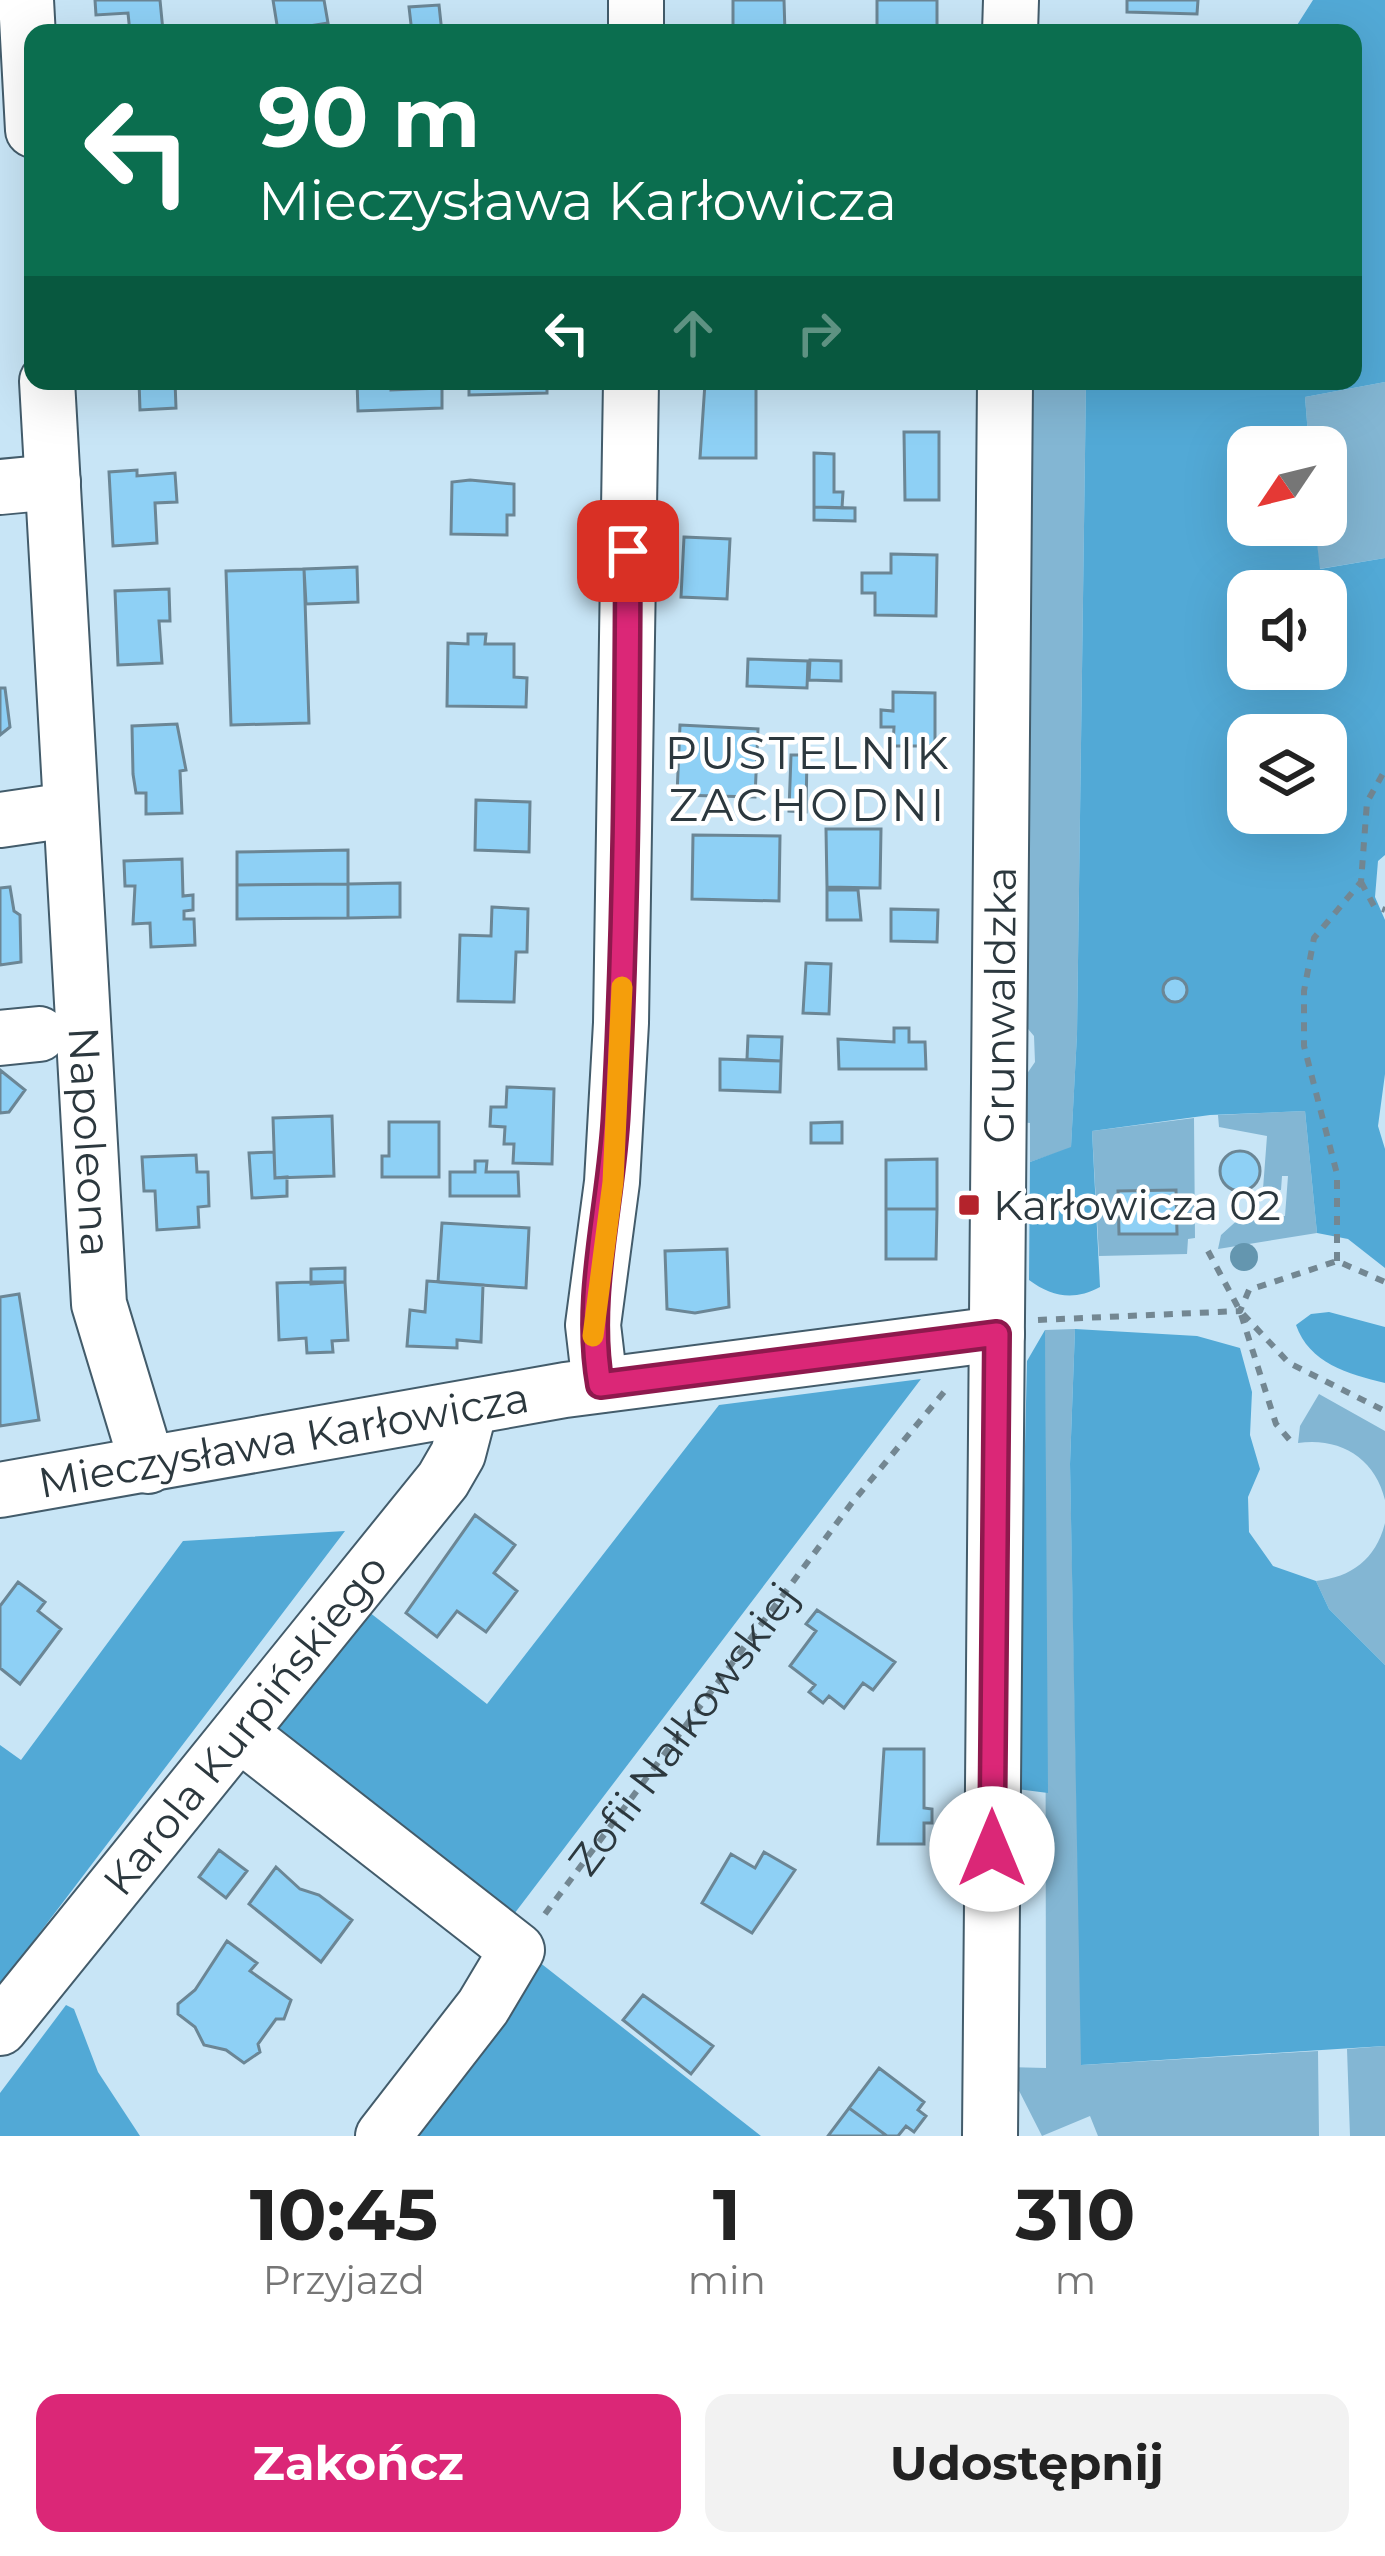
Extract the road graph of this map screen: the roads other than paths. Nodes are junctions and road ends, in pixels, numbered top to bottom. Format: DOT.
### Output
graph roads {
  1 [pos="48,390"];
  2 [pos="631,390"];
  3 [pos="1005,390"];
  4 [pos="53,482"];
  5 [pos="0,487"];
  6 [pos="69,810"];
  7 [pos="0,820"];
  8 [pos="997,1334"];
  9 [pos="600,1385"];
  10 [pos="470,1408"];
  11 [pos="148,1466"];
  12 [pos="0,1490"];
  13 [pos="239,1733"];
  14 [pos="0,2028"];
  15 [pos="383,2136"];
  16 [pos="990,2136"];
  1 -- 4 [label="street, Napoleona"];
  2 -- 9 [label="street"];
  3 -- 8 [label="street, Grunwaldzka"];
  4 -- 5 [label="street"];
  4 -- 6 [label="street, Napoleona"];
  6 -- 7 [label="street"];
  6 -- 11 [label="street, Napoleona"];
  8 -- 9 [label="street, Mieczysława Karłowicza"];
  8 -- 16 [label="street, Grunwaldzka"];
  9 -- 10 [label="street, Mieczysława Karłowicza"];
  10 -- 11 [label="street, Mieczysława Karłowicza"];
  10 -- 13 [label="street, Karola Kurpińskiego"];
  11 -- 12 [label="street, Mieczysława Karłowicza"];
  13 -- 14 [label="street, Karola Kurpińskiego"];
  13 -- 15 [label="street"];
}
